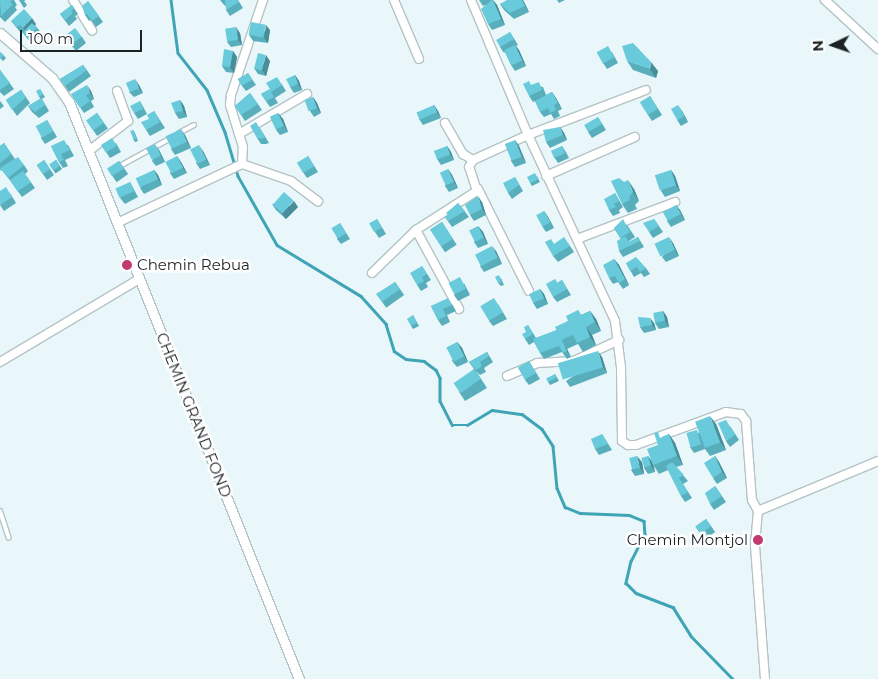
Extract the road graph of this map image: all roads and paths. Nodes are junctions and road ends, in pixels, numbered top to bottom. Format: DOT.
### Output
graph roads {
  1 [pos="73,0"];
  2 [pos="263,0"];
  3 [pos="394,0"];
  4 [pos="471,0"];
  5 [pos="825,0"];
  6 [pos="92,30"];
  7 [pos="0,34"];
  8 [pos="878,49"];
  9 [pos="419,59"];
  10 [pos="646,90"];
  11 [pos="117,91"];
  12 [pos="307,94"];
  13 [pos="445,124"];
  14 [pos="194,125"];
  15 [pos="239,134"];
  16 [pos="528,135"];
  17 [pos="635,136"];
  18 [pos="90,150"];
  19 [pos="473,160"];
  20 [pos="241,165"];
  21 [pos="546,176"];
  22 [pos="101,177"];
  23 [pos="478,189"];
  24 [pos="318,201"];
  25 [pos="675,202"];
  26 [pos="117,223"];
  27 [pos="416,230"];
  28 [pos="577,239"];
  29 [pos="372,273"];
  30 [pos="139,279"];
  31 [pos="529,291"];
  32 [pos="458,308"];
  33 [pos="619,340"];
  34 [pos="0,362"];
  35 [pos="507,376"];
  36 [pos="878,461"];
  37 [pos="0,511"];
  38 [pos="758,511"];
  39 [pos="9,538"];
  40 [pos="299,679"];
  41 [pos="765,679"];
  1 -- 6 [label="street"];
  2 -- 15 [label="street"];
  3 -- 9 [label="street"];
  4 -- 16 [label="street"];
  5 -- 8 [label="street"];
  7 -- 18 [label="street, CHEMIN GRAND FOND"];
  10 -- 16 [label="street"];
  11 -- 18 [label="street"];
  12 -- 15 [label="street"];
  13 -- 19 [label="street"];
  14 -- 22 [label="lane"];
  15 -- 20 [label="street"];
  16 -- 19 [label="street"];
  16 -- 21 [label="street"];
  17 -- 21 [label="street"];
  18 -- 22 [label="street, CHEMIN GRAND FOND"];
  19 -- 23 [label="street"];
  20 -- 24 [label="street"];
  20 -- 26 [label="street"];
  21 -- 28 [label="street"];
  22 -- 26 [label="street, CHEMIN GRAND FOND"];
  23 -- 27 [label="street"];
  23 -- 31 [label="street"];
  25 -- 28 [label="street"];
  26 -- 30 [label="street, CHEMIN GRAND FOND"];
  27 -- 29 [label="street"];
  27 -- 32 [label="street"];
  28 -- 33 [label="street"];
  30 -- 34 [label="street"];
  30 -- 40 [label="street, CHEMIN GRAND FOND"];
  33 -- 35 [label="street"];
  33 -- 38 [label="street"];
  36 -- 38 [label="street"];
  37 -- 39 [label="lane"];
  38 -- 41 [label="street"];
}
